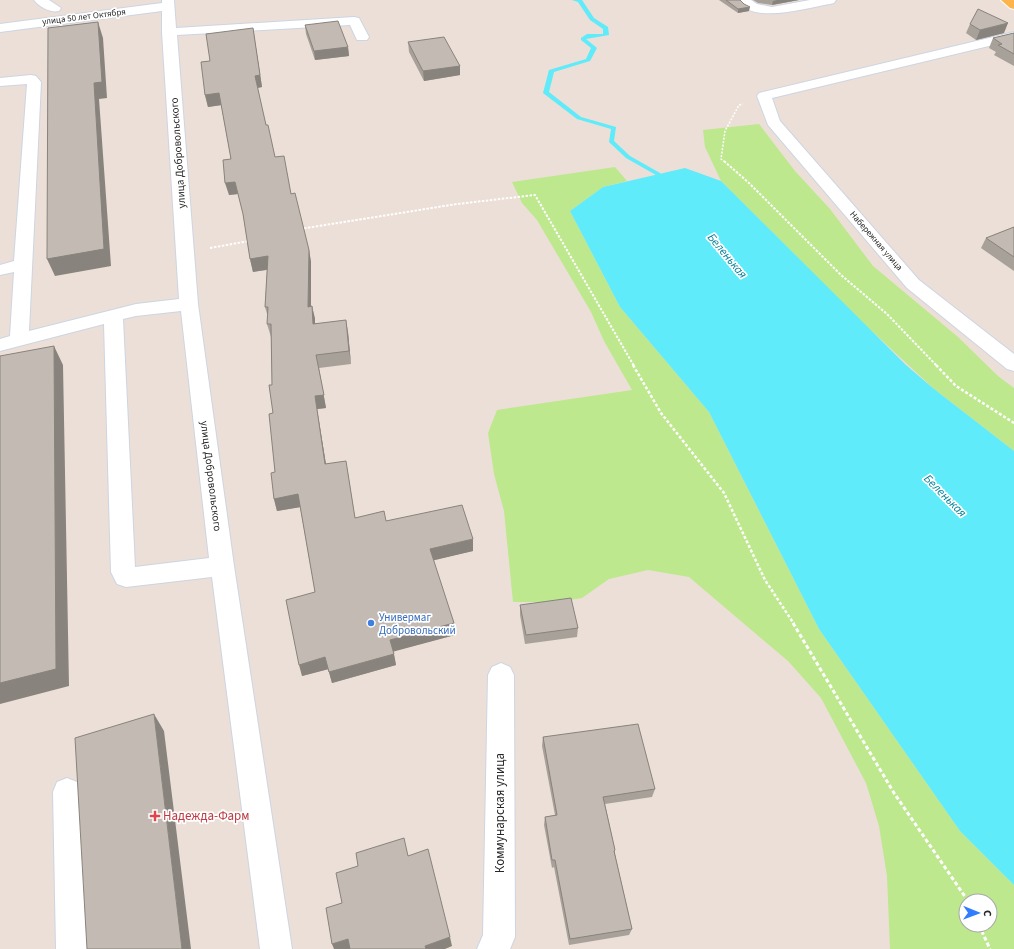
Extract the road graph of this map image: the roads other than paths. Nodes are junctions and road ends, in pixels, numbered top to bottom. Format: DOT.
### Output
graph roads {
  1 [pos="40,0"];
  2 [pos="742,0"];
  3 [pos="830,0"];
  4 [pos="1007,0"];
  5 [pos="168,3"];
  6 [pos="1014,5"];
  7 [pos="70,6"];
  8 [pos="55,8"];
  9 [pos="31,11"];
  10 [pos="0,28"];
  11 [pos="169,32"];
  12 [pos="1014,36"];
  13 [pos="362,37"];
  14 [pos="0,82"];
  15 [pos="23,265"];
  16 [pos="0,270"];
  17 [pos="189,304"];
  18 [pos="113,316"];
  19 [pos="19,340"];
  20 [pos="0,345"];
  21 [pos="1014,364"];
  22 [pos="222,566"];
  23 [pos="501,675"];
  24 [pos="67,792"];
  25 [pos="72,949"];
  26 [pos="276,949"];
  27 [pos="493,949"];
  1 -- 8 [label="street"];
  2 -- 3 [label="street"];
  4 -- 6 [label="main road"];
  5 -- 10 [label="street, улица 50 лет Октября"];
  5 -- 11 [label="street, улица Добровольского"];
  7 -- 8 [label="street, улица 50 лет Октября"];
  8 -- 9 [label="street, улица 50 лет Октября"];
  11 -- 13 [label="street"];
  11 -- 17 [label="street, улица Добровольского"];
  12 -- 21 [label="street, Набережная улица"];
  14 -- 15 [label="street"];
  15 -- 16 [label="street"];
  15 -- 19 [label="street"];
  17 -- 18 [label="street"];
  17 -- 22 [label="street, улица Добровольского"];
  18 -- 19 [label="street"];
  18 -- 22 [label="street"];
  19 -- 20 [label="street"];
  22 -- 26 [label="street, улица Добровольского"];
  23 -- 27 [label="street, Коммунарская улица"];
  24 -- 25 [label="street"];
}
